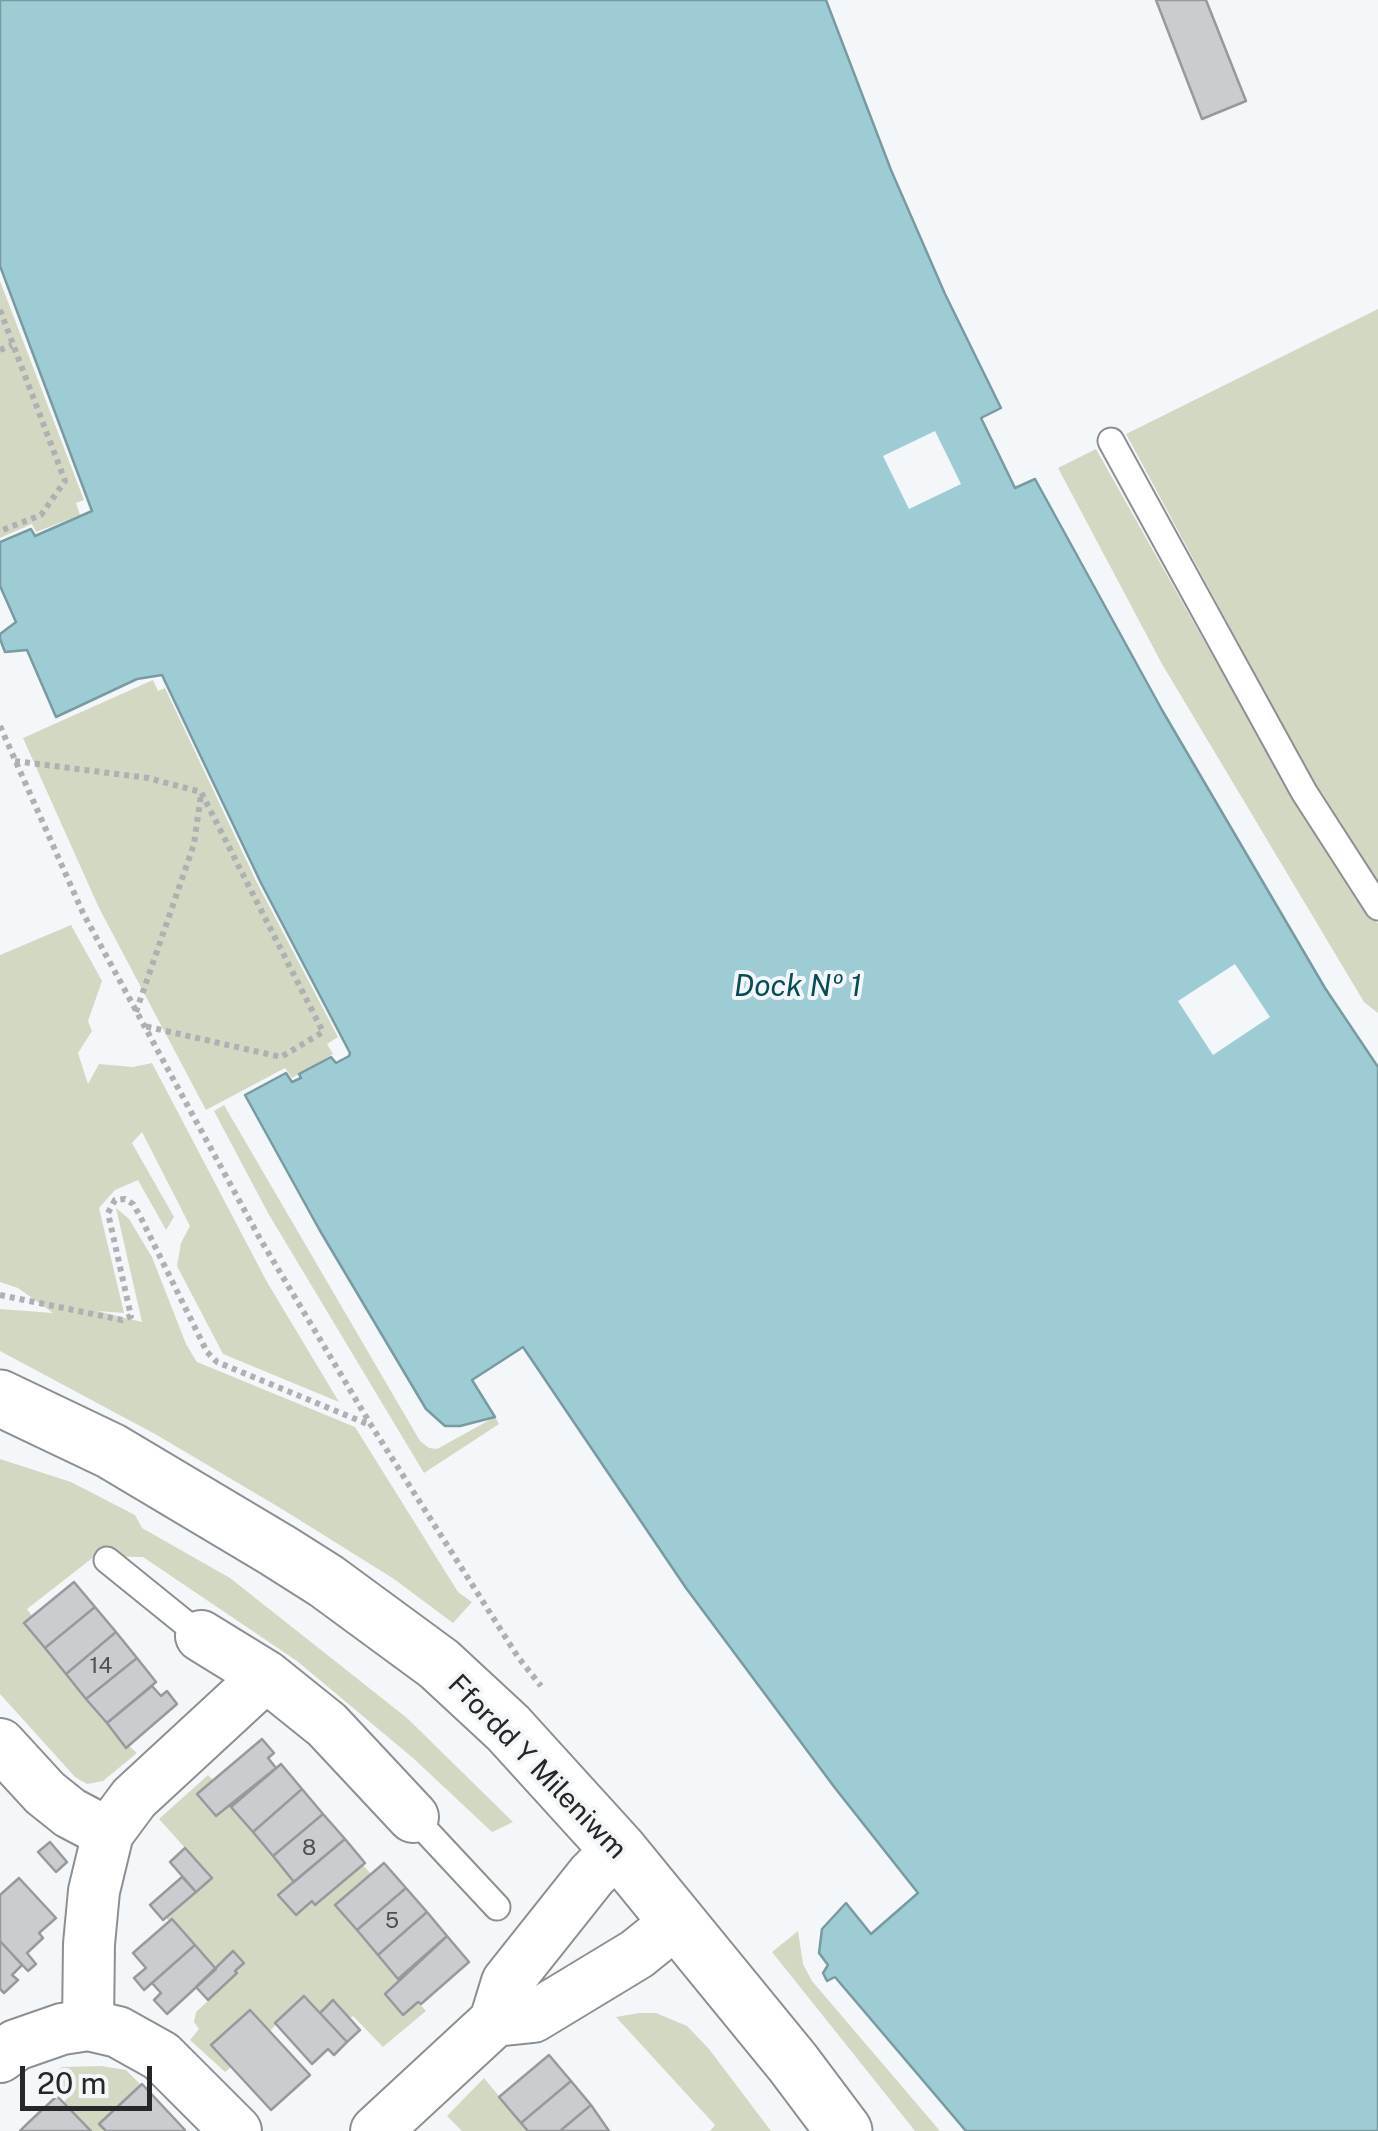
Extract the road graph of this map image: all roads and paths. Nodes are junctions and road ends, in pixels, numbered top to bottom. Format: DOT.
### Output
graph roads {
  1 [pos="0,310"];
  2 [pos="12,345"];
  3 [pos="0,350"];
  4 [pos="1111,441"];
  5 [pos="0,531"];
  6 [pos="0,726"];
  7 [pos="15,761"];
  8 [pos="201,792"];
  9 [pos="1378,907"];
  10 [pos="136,1013"];
  11 [pos="143,1026"];
  12 [pos="0,1295"];
  13 [pos="0,1398"];
  14 [pos="371,1425"];
  15 [pos="107,1560"];
  16 [pos="201,1636"];
  17 [pos="266,1676"];
  18 [pos="553,1701"];
  19 [pos="0,1744"];
  20 [pos="413,1817"];
  21 [pos="108,1834"];
  22 [pos="618,1849"];
  23 [pos="497,1907"];
  24 [pos="678,1920"];
  25 [pos="495,2022"];
  26 [pos="88,2026"];
  27 [pos="0,2057"];
  28 [pos="236,2131"];
  29 [pos="376,2131"];
  30 [pos="844,2131"];
  1 -- 2 [label="path"];
  2 -- 3 [label="path"];
  2 -- 5 [label="path"];
  4 -- 9 [label="lane"];
  6 -- 7 [label="path"];
  7 -- 8 [label="path"];
  7 -- 10 [label="path"];
  8 -- 10 [label="path"];
  8 -- 11 [label="path"];
  10 -- 11 [label="path"];
  11 -- 14 [label="path"];
  12 -- 14 [label="path"];
  13 -- 22 [label="street, Ffordd Y Mileniwm"];
  14 -- 18 [label="path"];
  15 -- 16 [label="lane"];
  16 -- 17 [label="street"];
  17 -- 20 [label="street"];
  17 -- 21 [label="street"];
  19 -- 21 [label="street"];
  20 -- 23 [label="lane"];
  21 -- 26 [label="street"];
  22 -- 24 [label="street, Ffordd Y Mileniwm"];
  22 -- 25 [label="street"];
  24 -- 25 [label="street"];
  24 -- 30 [label="street, Ffordd Y Mileniwm"];
  25 -- 29 [label="street"];
  26 -- 27 [label="street"];
  26 -- 28 [label="street"];
}
